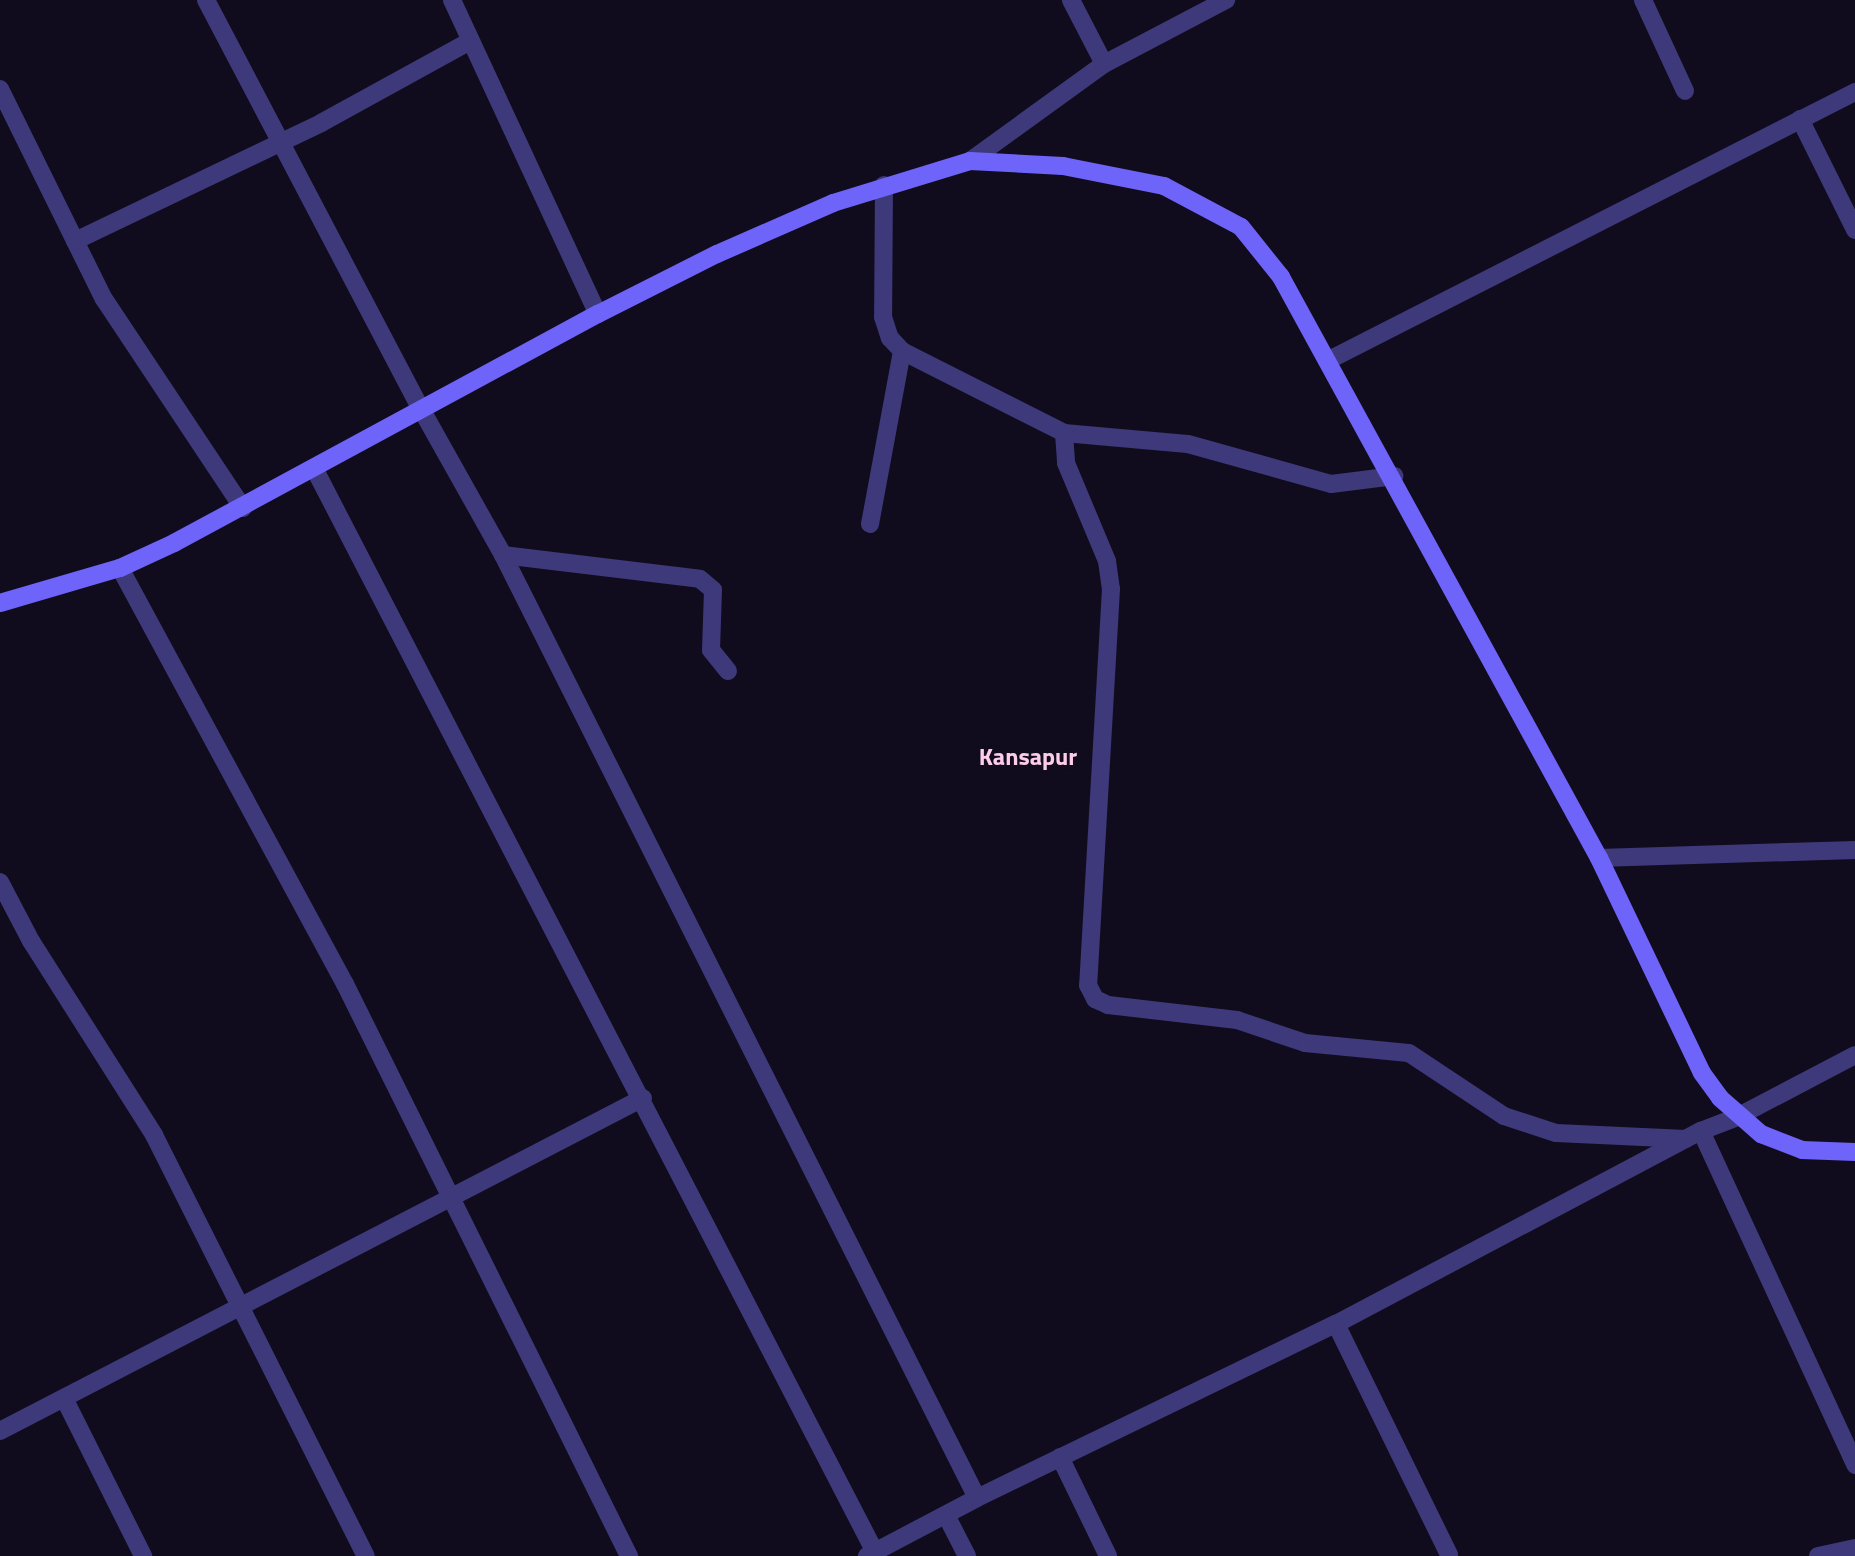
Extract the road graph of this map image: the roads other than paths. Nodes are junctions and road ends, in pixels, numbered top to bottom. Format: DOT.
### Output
graph roads {
  1 [pos="206,0"];
  2 [pos="452,0"];
  3 [pos="1071,0"];
  4 [pos="1226,0"];
  5 [pos="1643,0"];
  6 [pos="470,41"];
  7 [pos="1104,64"];
  8 [pos="0,89"];
  9 [pos="1685,91"];
  10 [pos="1855,92"];
  11 [pos="1800,119"];
  12 [pos="282,142"];
  13 [pos="970,161"];
  14 [pos="884,185"];
  15 [pos="1855,230"];
  16 [pos="75,242"];
  17 [pos="598,314"];
  18 [pos="902,351"];
  19 [pos="1329,360"];
  20 [pos="420,407"];
  21 [pos="1065,433"];
  22 [pos="314,468"];
  23 [pos="1394,476"];
  24 [pos="243,508"];
  25 [pos="870,524"];
  26 [pos="503,555"];
  27 [pos="120,568"];
  28 [pos="0,603"];
  29 [pos="728,671"];
  30 [pos="1855,850"];
  31 [pos="1600,858"];
  32 [pos="0,882"];
  33 [pos="1855,1055"];
  34 [pos="643,1098"];
  35 [pos="1737,1117"];
  36 [pos="1693,1135"];
  37 [pos="1855,1152"];
  38 [pos="452,1196"];
  39 [pos="242,1304"];
  40 [pos="1336,1324"];
  41 [pos="64,1398"];
  42 [pos="0,1431"];
  43 [pos="1060,1457"];
  44 [pos="1855,1465"];
  45 [pos="977,1498"];
  46 [pos="946,1515"];
  47 [pos="1855,1548"];
  48 [pos="871,1554"];
  49 [pos="1449,1555"];
  50 [pos="143,1556"];
  51 [pos="366,1556"];
  52 [pos="629,1556"];
  53 [pos="967,1556"];
  54 [pos="1108,1556"];
  55 [pos="1818,1556"];
  1 -- 12 [label="street"];
  2 -- 6 [label="street"];
  3 -- 7 [label="street"];
  4 -- 7 [label="street"];
  5 -- 9 [label="street"];
  6 -- 12 [label="street"];
  6 -- 17 [label="street"];
  7 -- 13 [label="street"];
  8 -- 16 [label="street"];
  10 -- 11 [label="street"];
  11 -- 15 [label="street"];
  11 -- 19 [label="street"];
  12 -- 16 [label="street"];
  12 -- 20 [label="street"];
  13 -- 14 [label="street"];
  13 -- 19 [label="street"];
  14 -- 17 [label="street"];
  14 -- 18 [label="street"];
  16 -- 24 [label="street"];
  17 -- 20 [label="street"];
  18 -- 21 [label="street"];
  18 -- 25 [label="street"];
  19 -- 23 [label="street"];
  20 -- 22 [label="street"];
  20 -- 26 [label="street"];
  21 -- 23 [label="street"];
  21 -- 36 [label="street"];
  22 -- 24 [label="street"];
  22 -- 34 [label="street"];
  23 -- 31 [label="street"];
  24 -- 27 [label="street"];
  26 -- 29 [label="street"];
  26 -- 45 [label="street"];
  27 -- 28 [label="street"];
  27 -- 38 [label="street"];
  30 -- 31 [label="street"];
  31 -- 35 [label="street"];
  32 -- 39 [label="street"];
  33 -- 35 [label="street"];
  34 -- 38 [label="street"];
  34 -- 48 [label="street"];
  35 -- 36 [label="street"];
  35 -- 37 [label="street"];
  36 -- 40 [label="street"];
  36 -- 44 [label="street"];
  38 -- 39 [label="street"];
  38 -- 52 [label="street"];
  39 -- 41 [label="street"];
  39 -- 51 [label="street"];
  40 -- 43 [label="street"];
  40 -- 49 [label="street"];
  41 -- 42 [label="street"];
  41 -- 50 [label="street"];
  43 -- 45 [label="street"];
  43 -- 54 [label="street"];
  45 -- 46 [label="street"];
  46 -- 48 [label="street"];
  46 -- 53 [label="street"];
  47 -- 55 [label="street"];
}
